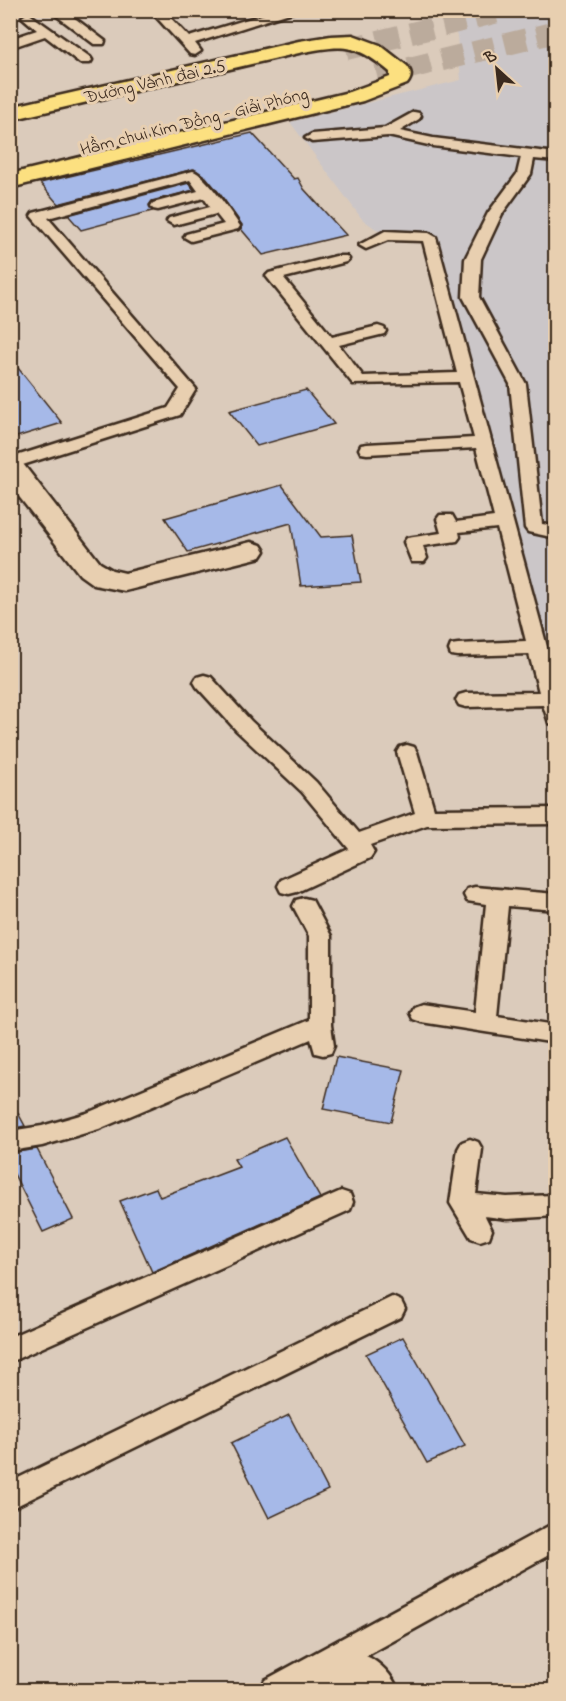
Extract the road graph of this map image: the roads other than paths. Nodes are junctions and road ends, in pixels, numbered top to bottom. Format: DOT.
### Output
graph roads {
  1 [pos="46,10"];
  2 [pos="156,10"];
  3 [pos="293,10"];
  4 [pos="63,12"];
  5 [pos="47,31"];
  6 [pos="99,40"];
  7 [pos="186,42"];
  8 [pos="10,44"];
  9 [pos="346,49"];
  10 [pos="198,53"];
  11 [pos="85,60"];
  12 [pos="377,76"];
  13 [pos="10,114"];
  14 [pos="414,116"];
  15 [pos="10,128"];
  16 [pos="388,132"];
  17 [pos="312,138"];
  18 [pos="528,155"];
  19 [pos="555,157"];
  20 [pos="10,165"];
  21 [pos="10,181"];
  22 [pos="208,193"];
  23 [pos="158,206"];
  24 [pos="219,209"];
  25 [pos="174,221"];
  26 [pos="191,237"];
  27 [pos="366,245"];
  28 [pos="340,259"];
  29 [pos="378,331"];
  30 [pos="329,343"];
  31 [pos="467,377"];
  32 [pos="484,442"];
  33 [pos="367,449"];
  34 [pos="10,465"];
  35 [pos="503,522"];
  36 [pos="555,532"];
  37 [pos="251,551"];
  38 [pos="418,558"];
  39 [pos="537,647"];
  40 [pos="458,650"];
  41 [pos="204,682"];
  42 [pos="550,698"];
  43 [pos="466,700"];
  44 [pos="555,718"];
  45 [pos="407,753"];
  46 [pos="555,816"];
  47 [pos="426,817"];
  48 [pos="354,843"];
  49 [pos="289,886"];
  50 [pos="476,895"];
  51 [pos="498,896"];
  52 [pos="555,902"];
  53 [pos="304,906"];
  54 [pos="421,1013"];
  55 [pos="484,1023"];
  56 [pos="555,1034"];
  57 [pos="10,1141"];
  58 [pos="470,1149"];
  59 [pos="341,1202"];
  60 [pos="462,1203"];
  61 [pos="553,1203"];
  62 [pos="480,1230"];
  63 [pos="392,1309"];
  64 [pos="10,1350"];
  65 [pos="10,1496"];
  66 [pos="555,1536"];
  67 [pos="275,1690"];
  68 [pos="297,1690"];
  69 [pos="383,1690"];
  1 -- 5 [label="lane"];
  2 -- 7 [label="lane"];
  3 -- 7 [label="lane"];
  4 -- 6 [label="lane"];
  5 -- 8 [label="lane"];
  5 -- 11 [label="lane"];
  7 -- 10 [label="lane"];
  9 -- 15 [label="main road, Hầm chui Kim Đồng - Giải Phóng"];
  12 -- 20 [label="main road, Hầm chui Kim Đồng - Giải Phóng"];
  13 -- 21 [label="main road, Đường Vành đai 2.5"];
  14 -- 16 [label="lane"];
  16 -- 17 [label="lane"];
  16 -- 18 [label="lane"];
  18 -- 19 [label="lane"];
  18 -- 36 [label="lane"];
  22 -- 23 [label="lane"];
  22 -- 24 [label="lane"];
  22 -- 34 [label="lane"];
  24 -- 25 [label="lane"];
  24 -- 26 [label="lane"];
  27 -- 31 [label="lane"];
  28 -- 30 [label="lane"];
  29 -- 30 [label="lane"];
  30 -- 31 [label="lane"];
  31 -- 32 [label="lane"];
  32 -- 33 [label="lane"];
  32 -- 35 [label="lane"];
  34 -- 37 [label="street"];
  35 -- 38 [label="lane"];
  35 -- 39 [label="lane"];
  39 -- 40 [label="lane"];
  39 -- 42 [label="lane"];
  41 -- 48 [label="lane"];
  42 -- 43 [label="lane"];
  42 -- 44 [label="lane"];
  45 -- 47 [label="lane"];
  46 -- 47 [label="lane"];
  47 -- 48 [label="lane"];
  48 -- 49 [label="lane"];
  50 -- 51 [label="lane"];
  51 -- 52 [label="lane"];
  51 -- 55 [label="lane"];
  53 -- 57 [label="lane"];
  54 -- 55 [label="lane"];
  55 -- 56 [label="lane"];
  58 -- 60 [label="lane"];
  59 -- 64 [label="lane"];
  60 -- 61 [label="lane"];
  60 -- 62 [label="lane"];
  63 -- 65 [label="lane"];
  66 -- 67 [label="lane"];
  68 -- 69 [label="lane"];
}
